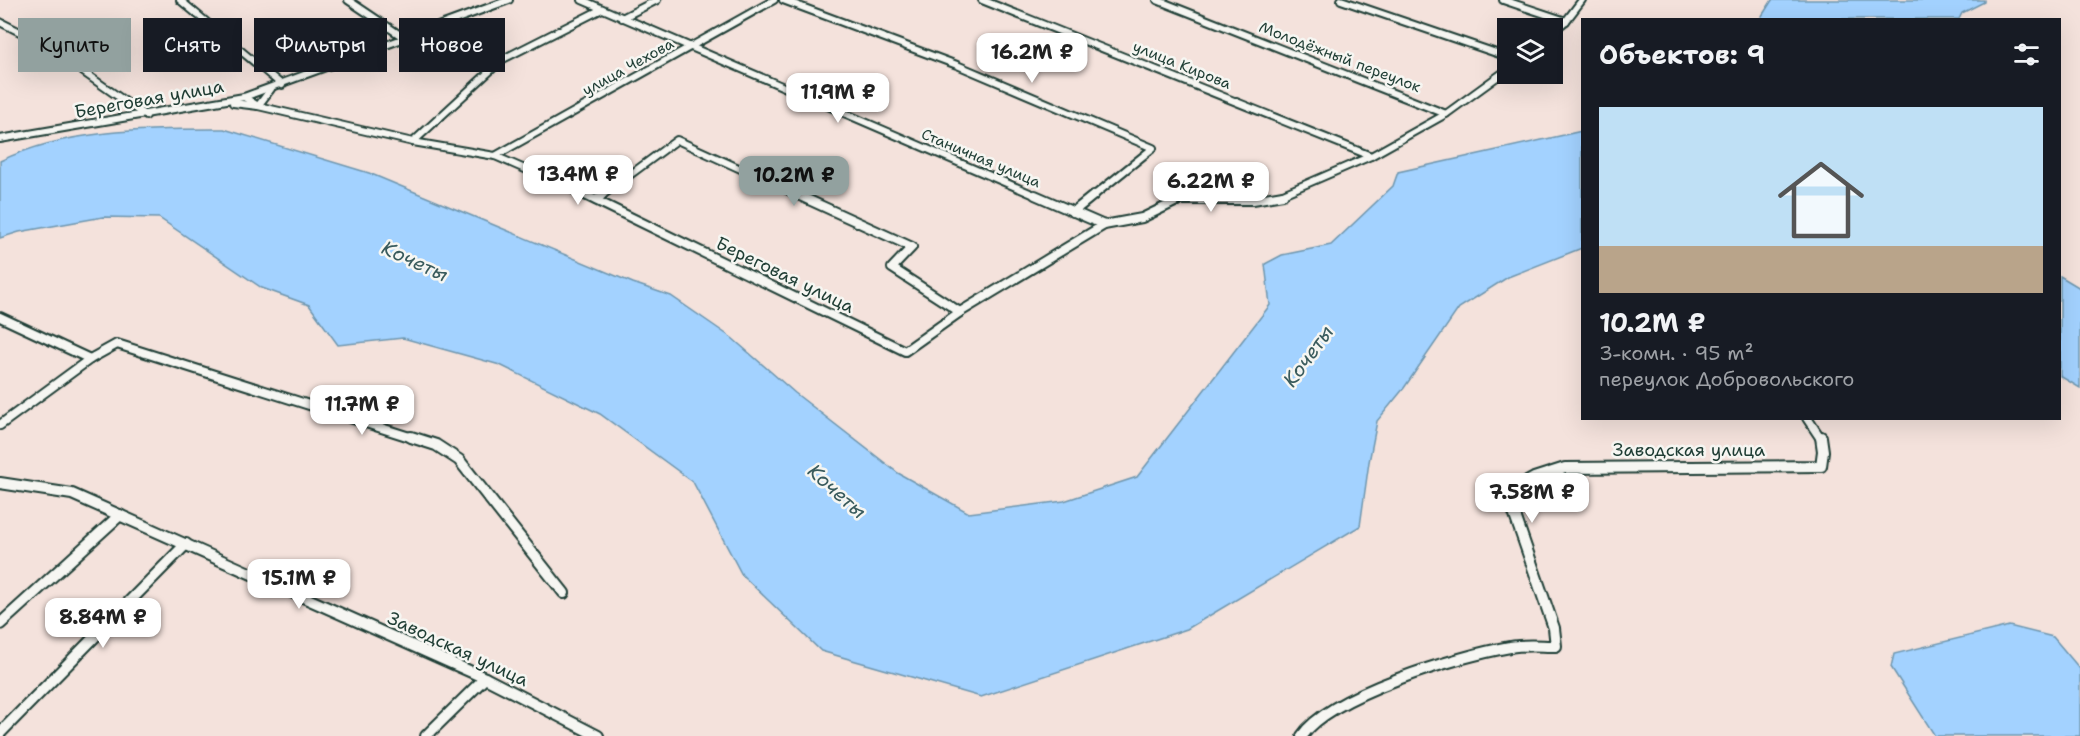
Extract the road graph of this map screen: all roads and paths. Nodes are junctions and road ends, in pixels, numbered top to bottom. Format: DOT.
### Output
graph roads {
  1 [pos="180,0"];
  2 [pos="348,0"];
  3 [pos="509,0"];
  4 [pos="582,0"];
  5 [pos="657,0"];
  6 [pos="774,0"];
  7 [pos="783,0"];
  8 [pos="982,0"];
  9 [pos="1157,0"];
  10 [pos="1341,0"];
  11 [pos="1503,0"];
  12 [pos="1582,0"];
  13 [pos="602,9"];
  14 [pos="461,18"];
  15 [pos="622,18"];
  16 [pos="1566,21"];
  17 [pos="0,22"];
  18 [pos="1563,23"];
  19 [pos="399,34"];
  20 [pos="399,42"];
  21 [pos="691,48"];
  22 [pos="1497,53"];
  23 [pos="1497,77"];
  24 [pos="282,85"];
  25 [pos="273,88"];
  26 [pos="244,97"];
  27 [pos="202,106"];
  28 [pos="258,106"];
  29 [pos="1446,114"];
  30 [pos="146,116"];
  31 [pos="0,139"];
  32 [pos="413,142"];
  33 [pos="495,156"];
  34 [pos="1371,156"];
  35 [pos="596,200"];
  36 [pos="1073,212"];
  37 [pos="1104,225"];
  38 [pos="960,312"];
  39 [pos="0,317"];
  40 [pos="90,358"];
  41 [pos="1809,420"];
  42 [pos="0,425"];
  43 [pos="0,483"];
  44 [pos="120,515"];
  45 [pos="186,544"];
  46 [pos="564,592"];
  47 [pos="0,624"];
  48 [pos="485,678"];
  49 [pos="0,733"];
  50 [pos="426,736"];
  51 [pos="598,736"];
  52 [pos="1302,736"];
  1 -- 24 [label="street"];
  2 -- 19 [label="street"];
  3 -- 14 [label="street"];
  4 -- 13 [label="street, Станичная улица"];
  5 -- 15 [label="street"];
  6 -- 21 [label="street, улица Чехова"];
  7 -- 36 [label="street"];
  8 -- 34 [label="street, улица Кирова"];
  9 -- 29 [label="street, Молодёжный переулок"];
  10 -- 22 [label="street"];
  11 -- 16 [label="street"];
  12 -- 16 [label="street"];
  13 -- 15 [label="street, Станичная улица"];
  13 -- 32 [label="street"];
  15 -- 21 [label="street, Станичная улица"];
  16 -- 18 [label="street"];
  17 -- 30 [label="street"];
  20 -- 24 [label="street"];
  21 -- 33 [label="street, улица Чехова"];
  21 -- 36 [label="street, Станичная улица"];
  23 -- 29 [label="street, Береговая улица"];
  24 -- 25 [label="street"];
  25 -- 26 [label="street"];
  25 -- 28 [label="street"];
  26 -- 27 [label="street, Береговая улица"];
  26 -- 28 [label="street, Береговая улица"];
  27 -- 28 [label="street"];
  27 -- 30 [label="street, Береговая улица"];
  28 -- 32 [label="street, Береговая улица"];
  29 -- 34 [label="street, Береговая улица"];
  30 -- 31 [label="street, Береговая улица"];
  32 -- 33 [label="street, Береговая улица"];
  33 -- 35 [label="street, Береговая улица"];
  34 -- 37 [label="street, Береговая улица"];
  35 -- 38 [label="street, Береговая улица"];
  35 -- 38 [label="street"];
  36 -- 37 [label="street, Станичная улица"];
  37 -- 38 [label="street, Береговая улица"];
  39 -- 40 [label="street"];
  40 -- 42 [label="street"];
  40 -- 46 [label="street"];
  41 -- 52 [label="street, Заводская улица"];
  43 -- 44 [label="street, Заводская улица"];
  44 -- 45 [label="street, Заводская улица"];
  44 -- 47 [label="street"];
  45 -- 48 [label="street, Заводская улица"];
  45 -- 49 [label="street"];
  48 -- 50 [label="street"];
  48 -- 51 [label="street, Заводская улица"];
}
